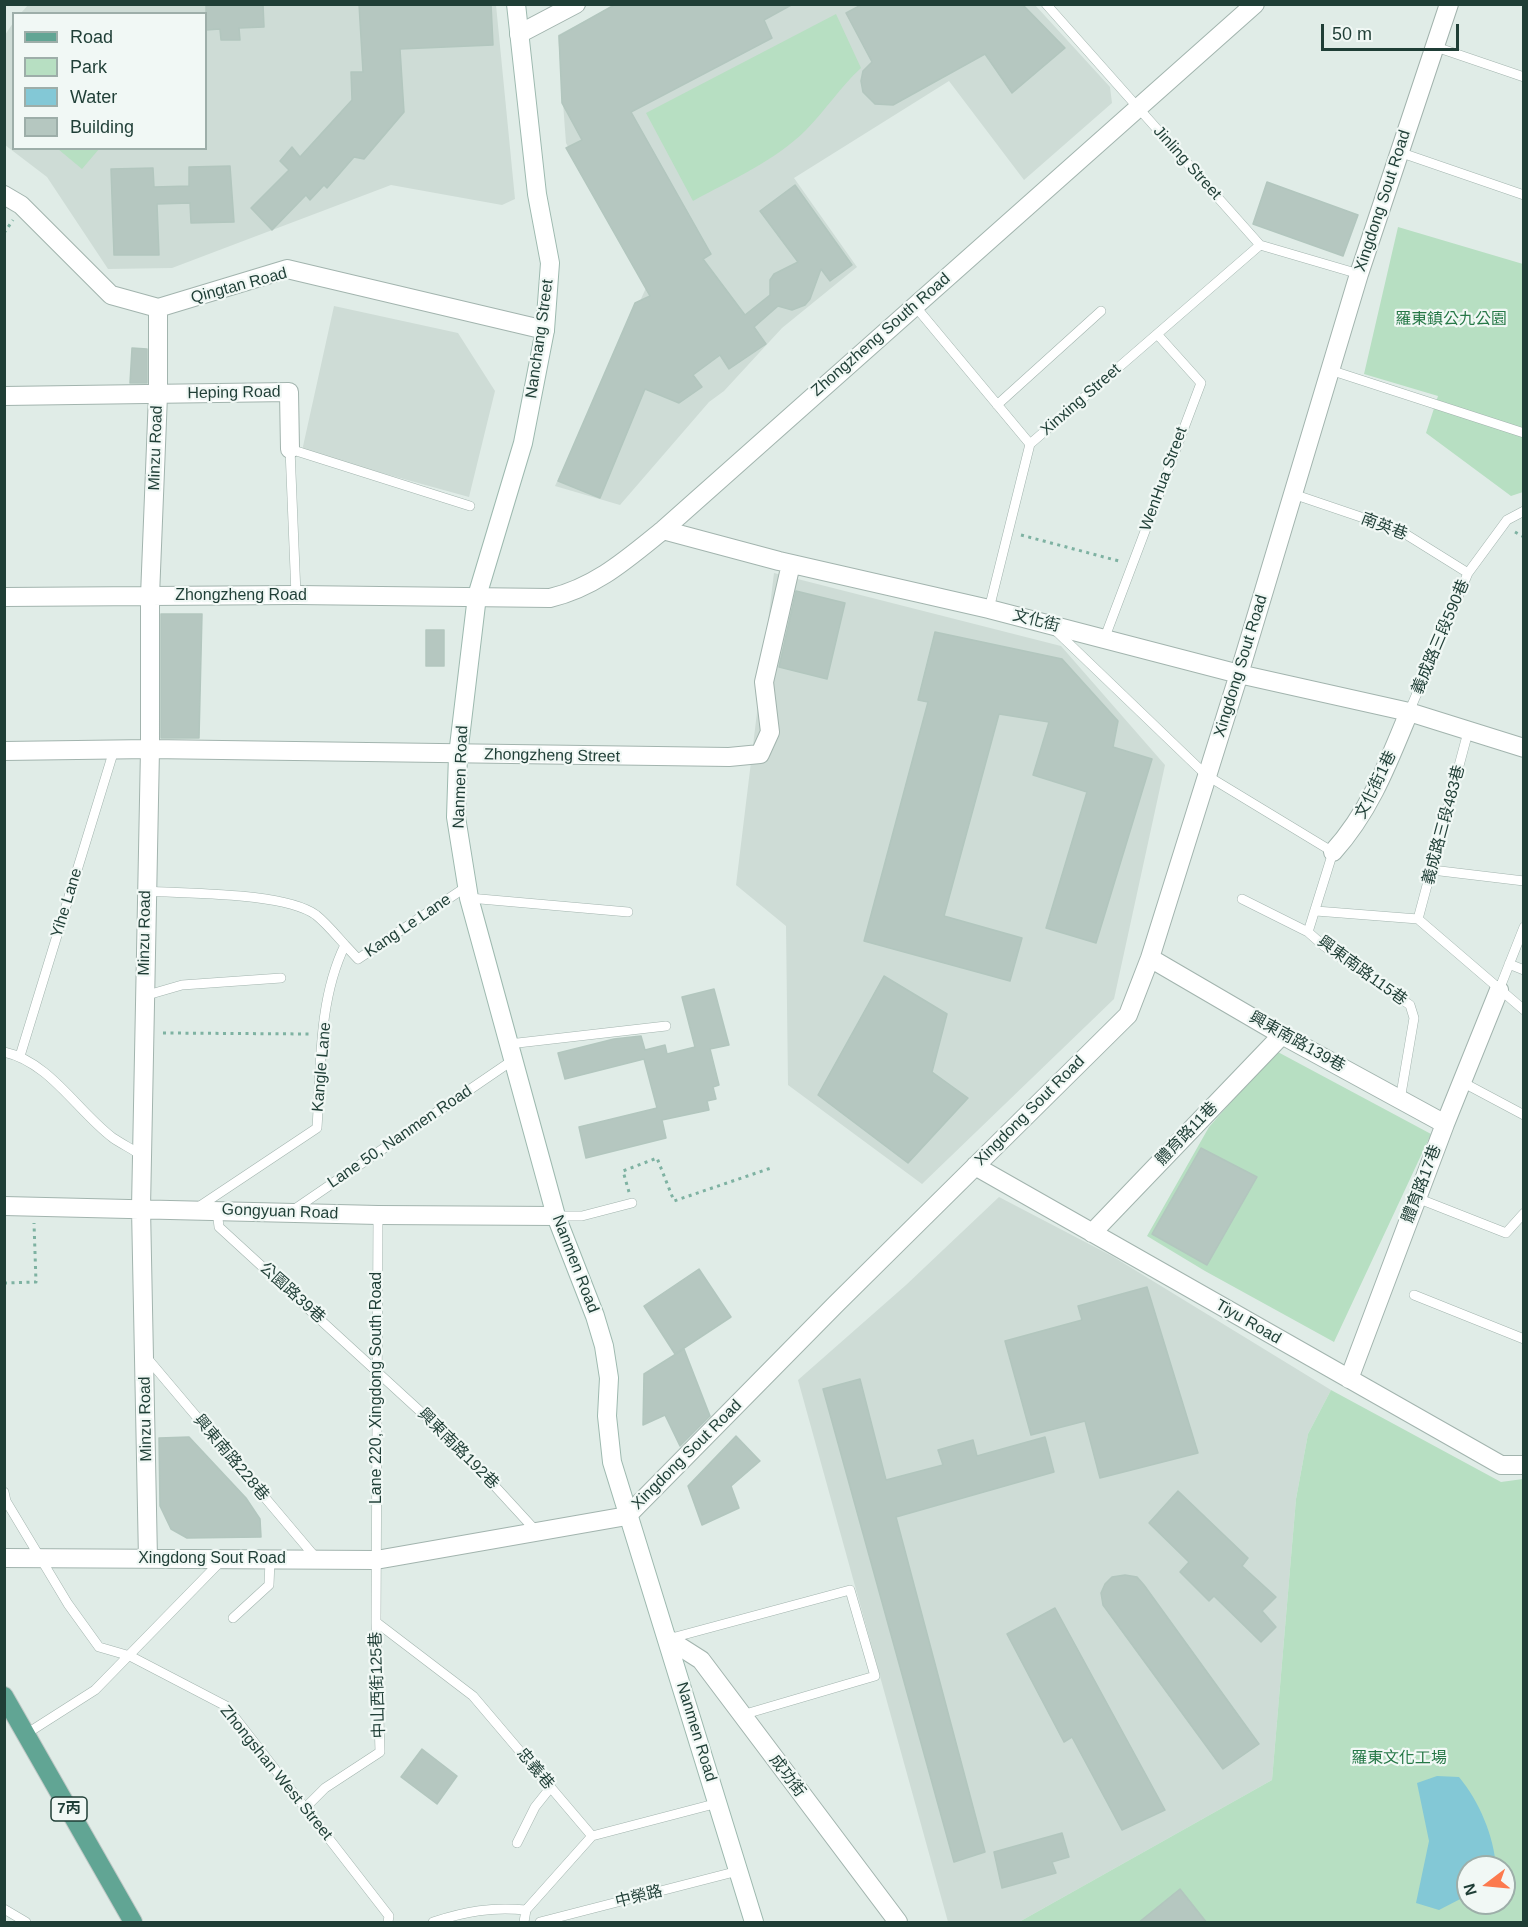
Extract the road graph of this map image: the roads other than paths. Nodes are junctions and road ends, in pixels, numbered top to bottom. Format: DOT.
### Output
graph roads {
  1 [pos="516,4"];
  2 [pos="576,4"];
  3 [pos="1046,4"];
  4 [pos="1255,4"];
  5 [pos="1449,4"];
  6 [pos="519,34"];
  7 [pos="1436,47"];
  8 [pos="1524,77"];
  9 [pos="1139,110"];
  10 [pos="1399,153"];
  11 [pos="4,195"];
  12 [pos="1524,195"];
  13 [pos="1260,245"];
  14 [pos="1359,273"];
  15 [pos="915,306"];
  16 [pos="158,308"];
  17 [pos="1101,311"];
  18 [pos="544,330"];
  19 [pos="1157,334"];
  20 [pos="1330,370"];
  21 [pos="158,395"];
  22 [pos="4,396"];
  23 [pos="997,405"];
  24 [pos="1524,433"];
  25 [pos="1030,444"];
  26 [pos="290,449"];
  27 [pos="1293,495"];
  28 [pos="470,506"];
  29 [pos="1524,511"];
  30 [pos="663,530"];
  31 [pos="791,564"];
  32 [pos="1467,573"];
  33 [pos="296,595"];
  34 [pos="150,596"];
  35 [pos="477,596"];
  36 [pos="4,597"];
  37 [pos="989,609"];
  38 [pos="1051,626"];
  39 [pos="1105,637"];
  40 [pos="1239,674"];
  41 [pos="1409,712"];
  42 [pos="1468,732"];
  43 [pos="1524,748"];
  44 [pos="4,750"];
  45 [pos="114,750"];
  46 [pos="150,750"];
  47 [pos="458,754"];
  48 [pos="1206,775"];
  49 [pos="1333,852"];
  50 [pos="1432,870"];
  51 [pos="1524,881"];
  52 [pos="146,891"];
  53 [pos="468,892"];
  54 [pos="1242,899"];
  55 [pos="628,912"];
  56 [pos="1316,912"];
  57 [pos="1418,919"];
  58 [pos="1524,927"];
  59 [pos="1308,932"];
  60 [pos="345,945"];
  61 [pos="1150,958"];
  62 [pos="1509,964"];
  63 [pos="1524,970"];
  64 [pos="281,978"];
  65 [pos="1500,990"];
  66 [pos="144,996"];
  67 [pos="1524,1010"];
  68 [pos="666,1026"];
  69 [pos="323,1035"];
  70 [pos="1282,1035"];
  71 [pos="4,1052"];
  72 [pos="511,1052"];
  73 [pos="20,1056"];
  74 [pos="1462,1082"];
  75 [pos="1400,1100"];
  76 [pos="1524,1115"];
  77 [pos="1445,1124"];
  78 [pos="141,1155"];
  79 [pos="975,1166"];
  80 [pos="1417,1198"];
  81 [pos="632,1203"];
  82 [pos="4,1206"];
  83 [pos="141,1208"];
  84 [pos="195,1209"];
  85 [pos="217,1210"];
  86 [pos="1524,1213"];
  87 [pos="288,1214"];
  88 [pos="378,1215"];
  89 [pos="556,1216"];
  90 [pos="1092,1233"];
  91 [pos="1414,1295"];
  92 [pos="1524,1339"];
  93 [pos="144,1355"];
  94 [pos="377,1370"];
  95 [pos="1349,1379"];
  96 [pos="1524,1464"];
  97 [pos="4,1492"];
  98 [pos="627,1516"];
  99 [pos="536,1531"];
  100 [pos="4,1558"];
  101 [pos="41,1558"];
  102 [pos="148,1559"];
  103 [pos="223,1559"];
  104 [pos="270,1560"];
  105 [pos="317,1560"];
  106 [pos="376,1560"];
  107 [pos="233,1618"];
  108 [pos="376,1622"];
  109 [pos="668,1639"];
  110 [pos="130,1656"];
  111 [pos="4,1696"];
  112 [pos="742,1715"];
  113 [pos="26,1734"];
  114 [pos="551,1787"];
  115 [pos="718,1803"];
  116 [pos="305,1808"];
  117 [pos="592,1836"];
  118 [pos="517,1843"];
  119 [pos="738,1871"];
  120 [pos="4,1909"];
  121 [pos="526,1910"];
  122 [pos="389,1919"];
  123 [pos="26,1923"];
  124 [pos="133,1923"];
  125 [pos="398,1923"];
  126 [pos="433,1923"];
  127 [pos="524,1923"];
  128 [pos="540,1923"];
  129 [pos="754,1923"];
  130 [pos="898,1923"];
  1 -- 6 [label="street, Nanchang Street"];
  2 -- 6 [label="street"];
  3 -- 9 [label="lane, Jinling Street"];
  4 -- 9 [label="street, Zhongzheng South Road"];
  5 -- 7 [label="street, Xingdong Sout Road"];
  6 -- 18 [label="street, Nanchang Street"];
  7 -- 8 [label="lane"];
  7 -- 10 [label="street, Xingdong Sout Road"];
  9 -- 13 [label="lane, Jinling Street"];
  9 -- 15 [label="street, Zhongzheng South Road"];
  10 -- 12 [label="lane"];
  10 -- 14 [label="street, Xingdong Sout Road"];
  11 -- 16 [label="street"];
  13 -- 14 [label="lane"];
  13 -- 19 [label="lane, Xinxing Street"];
  14 -- 20 [label="street, Xingdong Sout Road"];
  15 -- 23 [label="lane"];
  15 -- 30 [label="street, Zhongzheng South Road"];
  16 -- 18 [label="street, Qingtan Road"];
  16 -- 21 [label="street, Minzu Road"];
  17 -- 23 [label="lane"];
  18 -- 35 [label="street, Nanchang Street"];
  19 -- 25 [label="lane, Xinxing Street"];
  19 -- 39 [label="lane, WenHua Street"];
  20 -- 24 [label="lane"];
  20 -- 27 [label="street, Xingdong Sout Road"];
  21 -- 22 [label="street, Heping Road"];
  21 -- 26 [label="street, Heping Road"];
  21 -- 34 [label="street, Minzu Road"];
  23 -- 25 [label="lane"];
  25 -- 37 [label="lane, Xinxing Street"];
  26 -- 28 [label="lane"];
  26 -- 33 [label="lane"];
  27 -- 32 [label="lane, 南英巷"];
  27 -- 40 [label="street, Xingdong Sout Road"];
  29 -- 32 [label="lane, 義成路三段590巷"];
  30 -- 31 [label="street, 文化街"];
  30 -- 35 [label="street, Zhongzheng South Road"];
  31 -- 37 [label="street, 文化街"];
  31 -- 47 [label="street, Zhongzheng Street"];
  32 -- 41 [label="lane, 義成路三段590巷"];
  33 -- 34 [label="street, Zhongzheng Road"];
  33 -- 35 [label="street, Zhongzheng Road"];
  34 -- 36 [label="street, Zhongzheng Road"];
  34 -- 46 [label="street, Minzu Road"];
  35 -- 47 [label="street, Nanmen Road"];
  37 -- 38 [label="street, 文化街"];
  38 -- 39 [label="street, 文化街"];
  38 -- 48 [label="lane"];
  39 -- 40 [label="street, 文化街"];
  40 -- 41 [label="street, 文化街"];
  40 -- 48 [label="street, Xingdong Sout Road"];
  41 -- 42 [label="street, 文化街"];
  41 -- 49 [label="street, 文化街1巷"];
  42 -- 43 [label="street, 文化街"];
  42 -- 50 [label="lane, 義成路三段483巷"];
  44 -- 45 [label="street, Zhongzheng Street"];
  45 -- 46 [label="street, Zhongzheng Street"];
  45 -- 73 [label="lane, Yihe Lane"];
  46 -- 47 [label="street, Zhongzheng Street"];
  46 -- 52 [label="street, Minzu Road"];
  47 -- 53 [label="street, Nanmen Road"];
  48 -- 49 [label="lane"];
  48 -- 61 [label="street, Xingdong Sout Road"];
  49 -- 56 [label="lane, 興東南路115巷"];
  50 -- 51 [label="lane"];
  50 -- 57 [label="lane, 義成路三段483巷"];
  52 -- 60 [label="lane"];
  52 -- 66 [label="street, Minzu Road"];
  53 -- 55 [label="lane"];
  53 -- 60 [label="lane, Kang Le Lane"];
  53 -- 72 [label="street, Nanmen Road"];
  54 -- 59 [label="lane"];
  56 -- 57 [label="lane"];
  56 -- 59 [label="lane, 興東南路115巷"];
  57 -- 65 [label="lane"];
  58 -- 62 [label="lane"];
  59 -- 75 [label="lane, 興東南路115巷"];
  60 -- 69 [label="lane, Kang Le Lane"];
  61 -- 70 [label="street, 興東南路139巷"];
  61 -- 79 [label="street, Xingdong Sout Road"];
  62 -- 63 [label="lane"];
  62 -- 65 [label="lane"];
  64 -- 66 [label="lane"];
  65 -- 67 [label="lane"];
  65 -- 74 [label="street, 體育路17巷"];
  66 -- 78 [label="street, Minzu Road"];
  68 -- 72 [label="lane"];
  69 -- 84 [label="lane, Kangle Lane"];
  70 -- 75 [label="street, 興東南路139巷"];
  70 -- 90 [label="street, 體育路11巷"];
  71 -- 73 [label="lane"];
  72 -- 87 [label="lane, Lane 50, Nanmen Road"];
  72 -- 89 [label="street, Nanmen Road"];
  73 -- 78 [label="lane"];
  74 -- 76 [label="lane"];
  74 -- 77 [label="street, 體育路17巷"];
  75 -- 77 [label="street, 興東南路139巷"];
  77 -- 80 [label="street, 體育路17巷"];
  78 -- 83 [label="street, Minzu Road"];
  79 -- 90 [label="street, Tiyu Road"];
  79 -- 98 [label="street, Xingdong Sout Road"];
  80 -- 86 [label="lane"];
  80 -- 95 [label="street, 體育路17巷"];
  81 -- 89 [label="lane"];
  82 -- 83 [label="street, Gongyuan Road"];
  83 -- 84 [label="street, Gongyuan Road"];
  83 -- 93 [label="street, Minzu Road"];
  84 -- 85 [label="street, Gongyuan Road"];
  85 -- 87 [label="street, Gongyuan Road"];
  85 -- 94 [label="lane, 公園路39巷"];
  87 -- 88 [label="street, Gongyuan Road"];
  88 -- 89 [label="street, Gongyuan Road"];
  88 -- 94 [label="lane, Lane 220, Xingdong South Road"];
  89 -- 98 [label="street, Nanmen Road"];
  90 -- 95 [label="street, Tiyu Road"];
  91 -- 92 [label="lane"];
  93 -- 102 [label="street, Minzu Road"];
  93 -- 105 [label="lane, 興東南路228巷"];
  94 -- 99 [label="lane, 興東南路192巷"];
  94 -- 106 [label="lane, Lane 220, Xingdong South Road"];
  95 -- 96 [label="street, Tiyu Road"];
  97 -- 101 [label="lane, Zhongshan West Street"];
  98 -- 99 [label="street, Xingdong Sout Road"];
  98 -- 109 [label="street, Nanmen Road"];
  99 -- 106 [label="street, Xingdong Sout Road"];
  100 -- 101 [label="street, Xingdong Sout Road"];
  101 -- 102 [label="street, Xingdong Sout Road"];
  101 -- 110 [label="lane, Zhongshan West Street"];
  102 -- 103 [label="street, Xingdong Sout Road"];
  103 -- 104 [label="street, Xingdong Sout Road"];
  103 -- 110 [label="lane"];
  104 -- 105 [label="street, Xingdong Sout Road"];
  104 -- 107 [label="lane"];
  105 -- 106 [label="street, Xingdong Sout Road"];
  106 -- 108 [label="lane, 中山西街125巷"];
  108 -- 114 [label="lane, 忠義巷"];
  108 -- 116 [label="lane, 中山西街125巷"];
  109 -- 112 [label="street, 成功街"];
  109 -- 112 [label="lane"];
  109 -- 115 [label="street, Nanmen Road"];
  110 -- 113 [label="lane"];
  110 -- 116 [label="lane, Zhongshan West Street"];
  111 -- 113 [label="main road, 7丙"];
  112 -- 130 [label="street, 成功街"];
  113 -- 124 [label="main road, 7丙"];
  114 -- 117 [label="lane, 忠義巷"];
  114 -- 118 [label="lane"];
  115 -- 117 [label="lane"];
  115 -- 119 [label="street, Nanmen Road"];
  116 -- 122 [label="lane, Zhongshan West Street"];
  117 -- 121 [label="lane"];
  119 -- 128 [label="lane, 中榮路"];
  119 -- 129 [label="street, Nanmen Road"];
  120 -- 123 [label="lane"];
  121 -- 126 [label="lane"];
  121 -- 127 [label="lane"];
  122 -- 125 [label="lane, Zhongshan West Street"];
}
